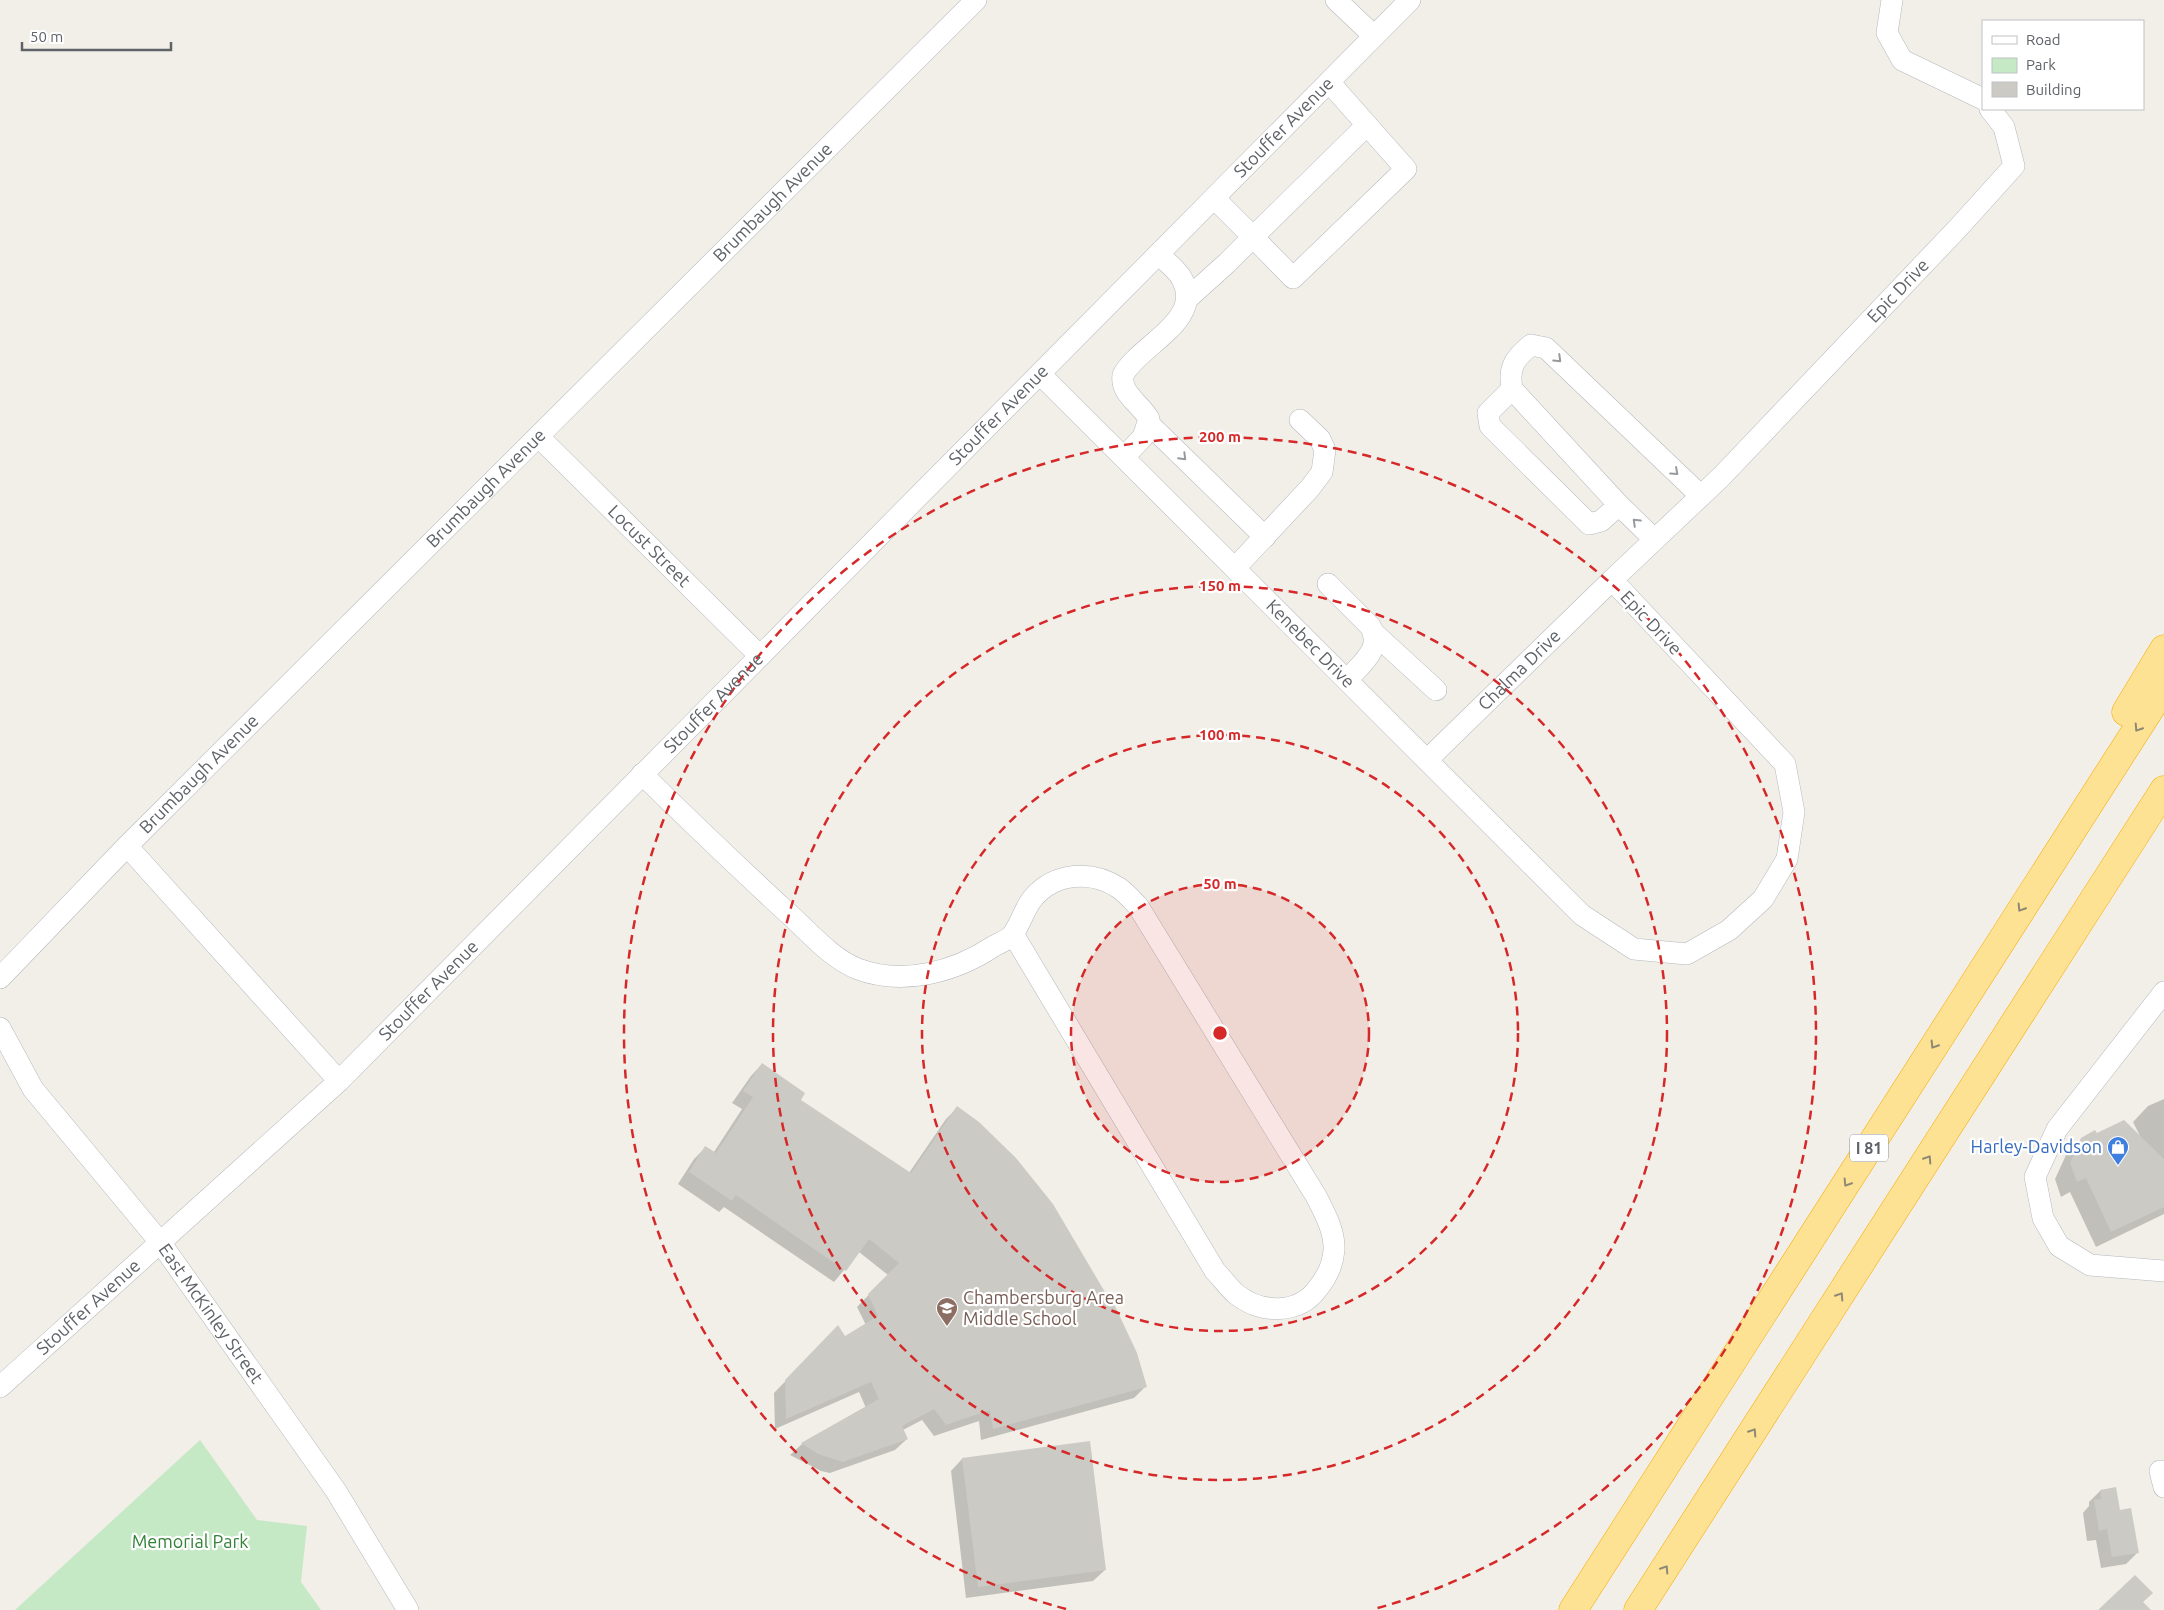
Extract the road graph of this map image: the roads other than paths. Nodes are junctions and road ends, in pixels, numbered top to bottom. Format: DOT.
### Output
graph roads {
  1 [pos="976,0"];
  2 [pos="1336,0"];
  3 [pos="1410,0"];
  4 [pos="1892,0"];
  5 [pos="1374,36"];
  6 [pos="1329,82"];
  7 [pos="1982,99"];
  8 [pos="1991,110"];
  9 [pos="1367,125"];
  10 [pos="1214,198"];
  11 [pos="1254,237"];
  12 [pos="1158,254"];
  13 [pos="1187,299"];
  14 [pos="1040,374"];
  15 [pos="1512,389"];
  16 [pos="1300,420"];
  17 [pos="1148,423"];
  18 [pos="538,437"];
  19 [pos="1124,457"];
  20 [pos="1701,496"];
  21 [pos="1619,505"];
  22 [pos="1265,537"];
  23 [pos="1654,539"];
  24 [pos="1235,568"];
  25 [pos="1612,580"];
  26 [pos="1328,584"];
  27 [pos="1375,634"];
  28 [pos="2164,649"];
  29 [pos="759,655"];
  30 [pos="1347,680"];
  31 [pos="2164,686"];
  32 [pos="1436,690"];
  33 [pos="1427,760"];
  34 [pos="642,774"];
  35 [pos="2164,790"];
  36 [pos="2164,820"];
  37 [pos="127,846"];
  38 [pos="2039,880"];
  39 [pos="1582,915"];
  40 [pos="1013,934"];
  41 [pos="0,978"];
  42 [pos="2164,992"];
  43 [pos="0,1028"];
  44 [pos="2009,1033"];
  45 [pos="340,1080"];
  46 [pos="160,1242"];
  47 [pos="2164,1271"];
  48 [pos="0,1387"];
  49 [pos="408,1610"];
  50 [pos="1573,1610"];
  51 [pos="1638,1610"];
  1 -- 18 [label="street, Brumbaugh Avenue"];
  2 -- 5 [label="street"];
  3 -- 5 [label="street, Stouffer Avenue"];
  4 -- 7 [label="street"];
  5 -- 6 [label="street, Stouffer Avenue"];
  6 -- 9 [label="street"];
  6 -- 10 [label="street, Stouffer Avenue"];
  8 -- 20 [label="street, Epic Drive"];
  9 -- 11 [label="street"];
  9 -- 11 [label="street"];
  10 -- 11 [label="street"];
  10 -- 12 [label="street, Stouffer Avenue"];
  11 -- 13 [label="street"];
  12 -- 13 [label="street"];
  12 -- 14 [label="street, Stouffer Avenue"];
  13 -- 17 [label="street"];
  14 -- 19 [label="street, Kenebec Drive"];
  14 -- 29 [label="street, Stouffer Avenue"];
  15 -- 20 [label="street, one-way"];
  15 -- 21 [label="street"];
  15 -- 21 [label="street"];
  16 -- 22 [label="street"];
  17 -- 19 [label="street"];
  17 -- 22 [label="street, one-way"];
  18 -- 29 [label="street, Locust Street"];
  18 -- 37 [label="street, Brumbaugh Avenue"];
  19 -- 24 [label="street, Kenebec Drive"];
  20 -- 23 [label="street, Epic Drive"];
  23 -- 21 [label="street, one-way"];
  22 -- 24 [label="street"];
  23 -- 25 [label="street, Epic Drive"];
  24 -- 30 [label="street, Kenebec Drive"];
  25 -- 33 [label="street, Chalma Drive"];
  25 -- 39 [label="street, Epic Drive"];
  26 -- 27 [label="street"];
  27 -- 30 [label="street"];
  27 -- 32 [label="street"];
  28 -- 38 [label="highway"];
  29 -- 34 [label="street, Stouffer Avenue"];
  30 -- 33 [label="street, Kenebec Drive"];
  31 -- 38 [label="highway, I 81, one-way"];
  33 -- 39 [label="street, Kenebec Drive"];
  34 -- 40 [label="street"];
  34 -- 45 [label="street, Stouffer Avenue"];
  35 -- 44 [label="highway"];
  36 -- 44 [label="highway"];
  37 -- 41 [label="street, Brumbaugh Avenue"];
  37 -- 45 [label="street"];
  38 -- 50 [label="highway, I 81, one-way"];
  40 -- 40 [label="street"];
  42 -- 47 [label="street"];
  43 -- 46 [label="street, East McKinley Street"];
  51 -- 44 [label="highway, one-way"];
  45 -- 46 [label="street, Stouffer Avenue"];
  46 -- 48 [label="street, Stouffer Avenue"];
  46 -- 49 [label="street, East McKinley Street"];
}
